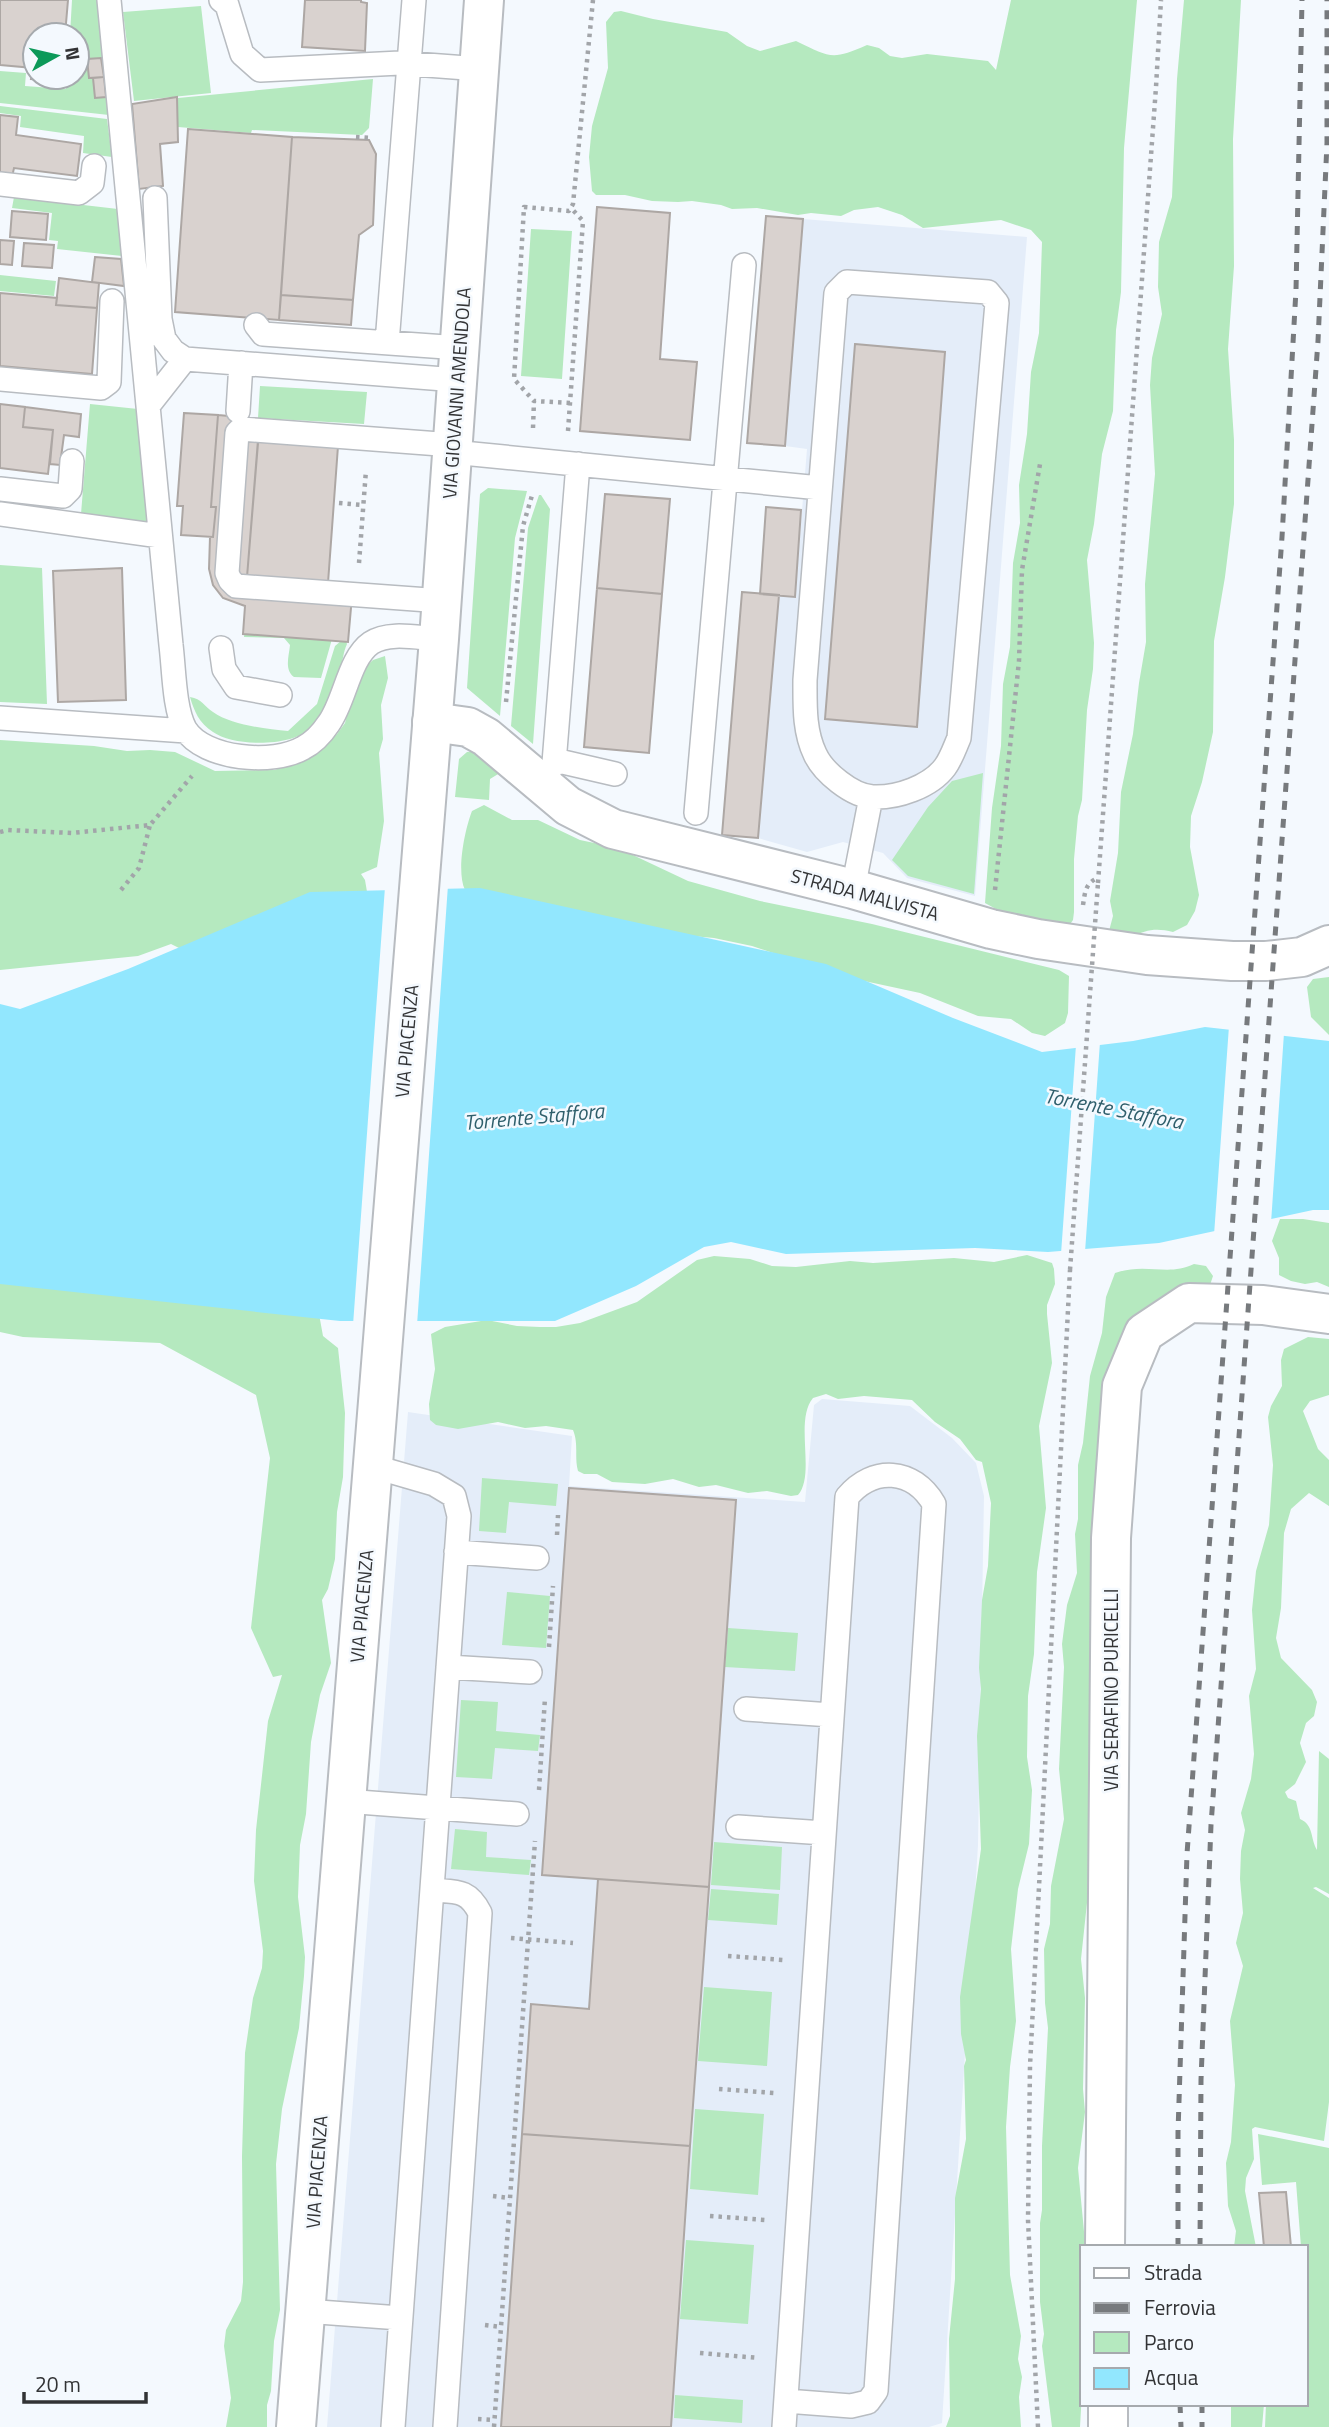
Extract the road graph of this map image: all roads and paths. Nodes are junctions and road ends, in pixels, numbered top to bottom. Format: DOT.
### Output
graph roads {
  1 [pos="109,0"];
  2 [pos="221,0"];
  3 [pos="415,0"];
  4 [pos="484,0"];
  5 [pos="593,0"];
  6 [pos="1161,0"];
  7 [pos="409,64"];
  8 [pos="480,69"];
  9 [pos="94,166"];
  10 [pos="0,184"];
  11 [pos="155,198"];
  12 [pos="570,208"];
  13 [pos="744,265"];
  14 [pos="112,301"];
  15 [pos="256,325"];
  16 [pos="387,343"];
  17 [pos="185,359"];
  18 [pos="241,363"];
  19 [pos="458,364"];
  20 [pos="0,379"];
  21 [pos="570,403"];
  22 [pos="148,406"];
  23 [pos="237,411"];
  24 [pos="452,448"];
  25 [pos="530,459"];
  26 [pos="72,461"];
  27 [pos="572,463"];
  28 [pos="1040,464"];
  29 [pos="726,478"];
  30 [pos="820,488"];
  31 [pos="0,489"];
  32 [pos="339,503"];
  33 [pos="363,505"];
  34 [pos="0,514"];
  35 [pos="160,536"];
  36 [pos="442,601"];
  37 [pos="439,639"];
  38 [pos="221,648"];
  39 [pos="280,695"];
  40 [pos="0,718"];
  41 [pos="432,722"];
  42 [pos="186,731"];
  43 [pos="501,750"];
  44 [pos="213,751"];
  45 [pos="547,773"];
  46 [pos="615,774"];
  47 [pos="426,786"];
  48 [pos="871,797"];
  49 [pos="696,813"];
  50 [pos="150,825"];
  51 [pos="0,832"];
  52 [pos="853,889"];
  53 [pos="121,890"];
  54 [pos="991,929"];
  55 [pos="1329,945"];
  56 [pos="1329,1314"];
  57 [pos="372,1465"];
  58 [pos="558,1515"];
  59 [pos="556,1543"];
  60 [pos="456,1552"];
  61 [pos="537,1558"];
  62 [pos="554,1584"];
  63 [pos="549,1652"];
  64 [pos="448,1667"];
  65 [pos="530,1672"];
  66 [pos="546,1693"];
  67 [pos="746,1709"];
  68 [pos="831,1715"];
  69 [pos="345,1801"];
  70 [pos="538,1803"];
  71 [pos="438,1808"];
  72 [pos="517,1814"];
  73 [pos="738,1827"];
  74 [pos="536,1830"];
  75 [pos="824,1833"];
  76 [pos="432,1890"];
  77 [pos="478,1936"];
  78 [pos="528,1940"];
  79 [pos="573,1943"];
  80 [pos="728,1956"];
  81 [pos="815,1963"];
  82 [pos="719,2089"];
  83 [pos="806,2095"];
  84 [pos="710,2216"];
  85 [pos="798,2222"];
  86 [pos="1105,2245"];
  87 [pos="305,2311"];
  88 [pos="400,2318"];
  89 [pos="700,2353"];
  90 [pos="789,2360"];
  91 [pos="786,2401"];
  92 [pos="1108,2406"];
  93 [pos="296,2427"];
  94 [pos="393,2427"];
  95 [pos="444,2427"];
  96 [pos="494,2427"];
  97 [pos="784,2427"];
  98 [pos="1038,2427"];
  99 [pos="1108,2427"];
  1 -- 22 [label="lane"];
  2 -- 7 [label="lane"];
  3 -- 7 [label="lane"];
  4 -- 8 [label="main road, VIA GIOVANNI AMENDOLA"];
  5 -- 12 [label="path"];
  6 -- 98 [label="path, bridge"];
  7 -- 8 [label="lane"];
  7 -- 16 [label="lane"];
  8 -- 19 [label="main road, VIA GIOVANNI AMENDOLA"];
  9 -- 10 [label="lane"];
  11 -- 17 [label="lane"];
  12 -- 21 [label="path"];
  12 -- 21 [label="path"];
  13 -- 29 [label="lane"];
  14 -- 20 [label="lane"];
  15 -- 16 [label="lane"];
  16 -- 19 [label="lane"];
  17 -- 18 [label="lane"];
  17 -- 22 [label="lane"];
  18 -- 19 [label="lane"];
  18 -- 23 [label="lane"];
  19 -- 24 [label="main road, VIA GIOVANNI AMENDOLA"];
  21 -- 27 [label="path"];
  22 -- 35 [label="lane"];
  24 -- 25 [label="lane"];
  24 -- 36 [label="main road, VIA GIOVANNI AMENDOLA"];
  24 -- 36 [label="lane"];
  25 -- 27 [label="lane"];
  25 -- 43 [label="path"];
  26 -- 31 [label="lane"];
  27 -- 29 [label="lane"];
  27 -- 45 [label="lane"];
  28 -- 54 [label="path"];
  29 -- 30 [label="lane"];
  29 -- 49 [label="lane"];
  30 -- 48 [label="lane"];
  30 -- 48 [label="lane"];
  32 -- 33 [label="path"];
  34 -- 35 [label="lane"];
  35 -- 42 [label="lane"];
  36 -- 37 [label="main road, VIA GIOVANNI AMENDOLA"];
  37 -- 41 [label="main road, VIA GIOVANNI AMENDOLA"];
  37 -- 44 [label="lane"];
  38 -- 39 [label="lane"];
  40 -- 42 [label="lane"];
  41 -- 43 [label="main road, STRADA MALVISTA"];
  41 -- 47 [label="main road, VIA GIOVANNI AMENDOLA"];
  42 -- 44 [label="lane"];
  43 -- 45 [label="main road, STRADA MALVISTA"];
  44 -- 50 [label="path"];
  45 -- 46 [label="lane"];
  45 -- 52 [label="main road, STRADA MALVISTA"];
  47 -- 57 [label="main road, VIA PIACENZA"];
  48 -- 52 [label="lane"];
  50 -- 51 [label="path"];
  50 -- 53 [label="path"];
  52 -- 54 [label="main road, STRADA MALVISTA"];
  54 -- 55 [label="main road, STRADA MALVISTA"];
  56 -- 86 [label="main road, VIA SERAFINO PURICELLI"];
  57 -- 60 [label="lane"];
  57 -- 69 [label="main road, VIA PIACENZA"];
  58 -- 59 [label="path"];
  60 -- 61 [label="lane"];
  60 -- 64 [label="lane"];
  62 -- 63 [label="path"];
  64 -- 65 [label="lane"];
  64 -- 71 [label="lane"];
  66 -- 70 [label="path"];
  67 -- 68 [label="lane"];
  68 -- 75 [label="lane"];
  68 -- 91 [label="lane"];
  69 -- 71 [label="lane"];
  69 -- 87 [label="main road, VIA PIACENZA"];
  71 -- 72 [label="lane"];
  71 -- 76 [label="lane"];
  73 -- 75 [label="lane"];
  74 -- 78 [label="path"];
  75 -- 81 [label="lane"];
  76 -- 77 [label="lane"];
  76 -- 88 [label="lane"];
  77 -- 78 [label="path"];
  77 -- 95 [label="lane"];
  78 -- 79 [label="path"];
  78 -- 96 [label="path"];
  80 -- 81 [label="path"];
  81 -- 83 [label="lane"];
  82 -- 83 [label="path"];
  83 -- 85 [label="lane"];
  84 -- 85 [label="path"];
  85 -- 90 [label="lane"];
  87 -- 88 [label="lane"];
  87 -- 93 [label="main road, VIA PIACENZA"];
  88 -- 94 [label="lane"];
  89 -- 90 [label="path"];
  90 -- 91 [label="lane"];
  91 -- 97 [label="lane"];
  92 -- 99 [label="main road"];
}
